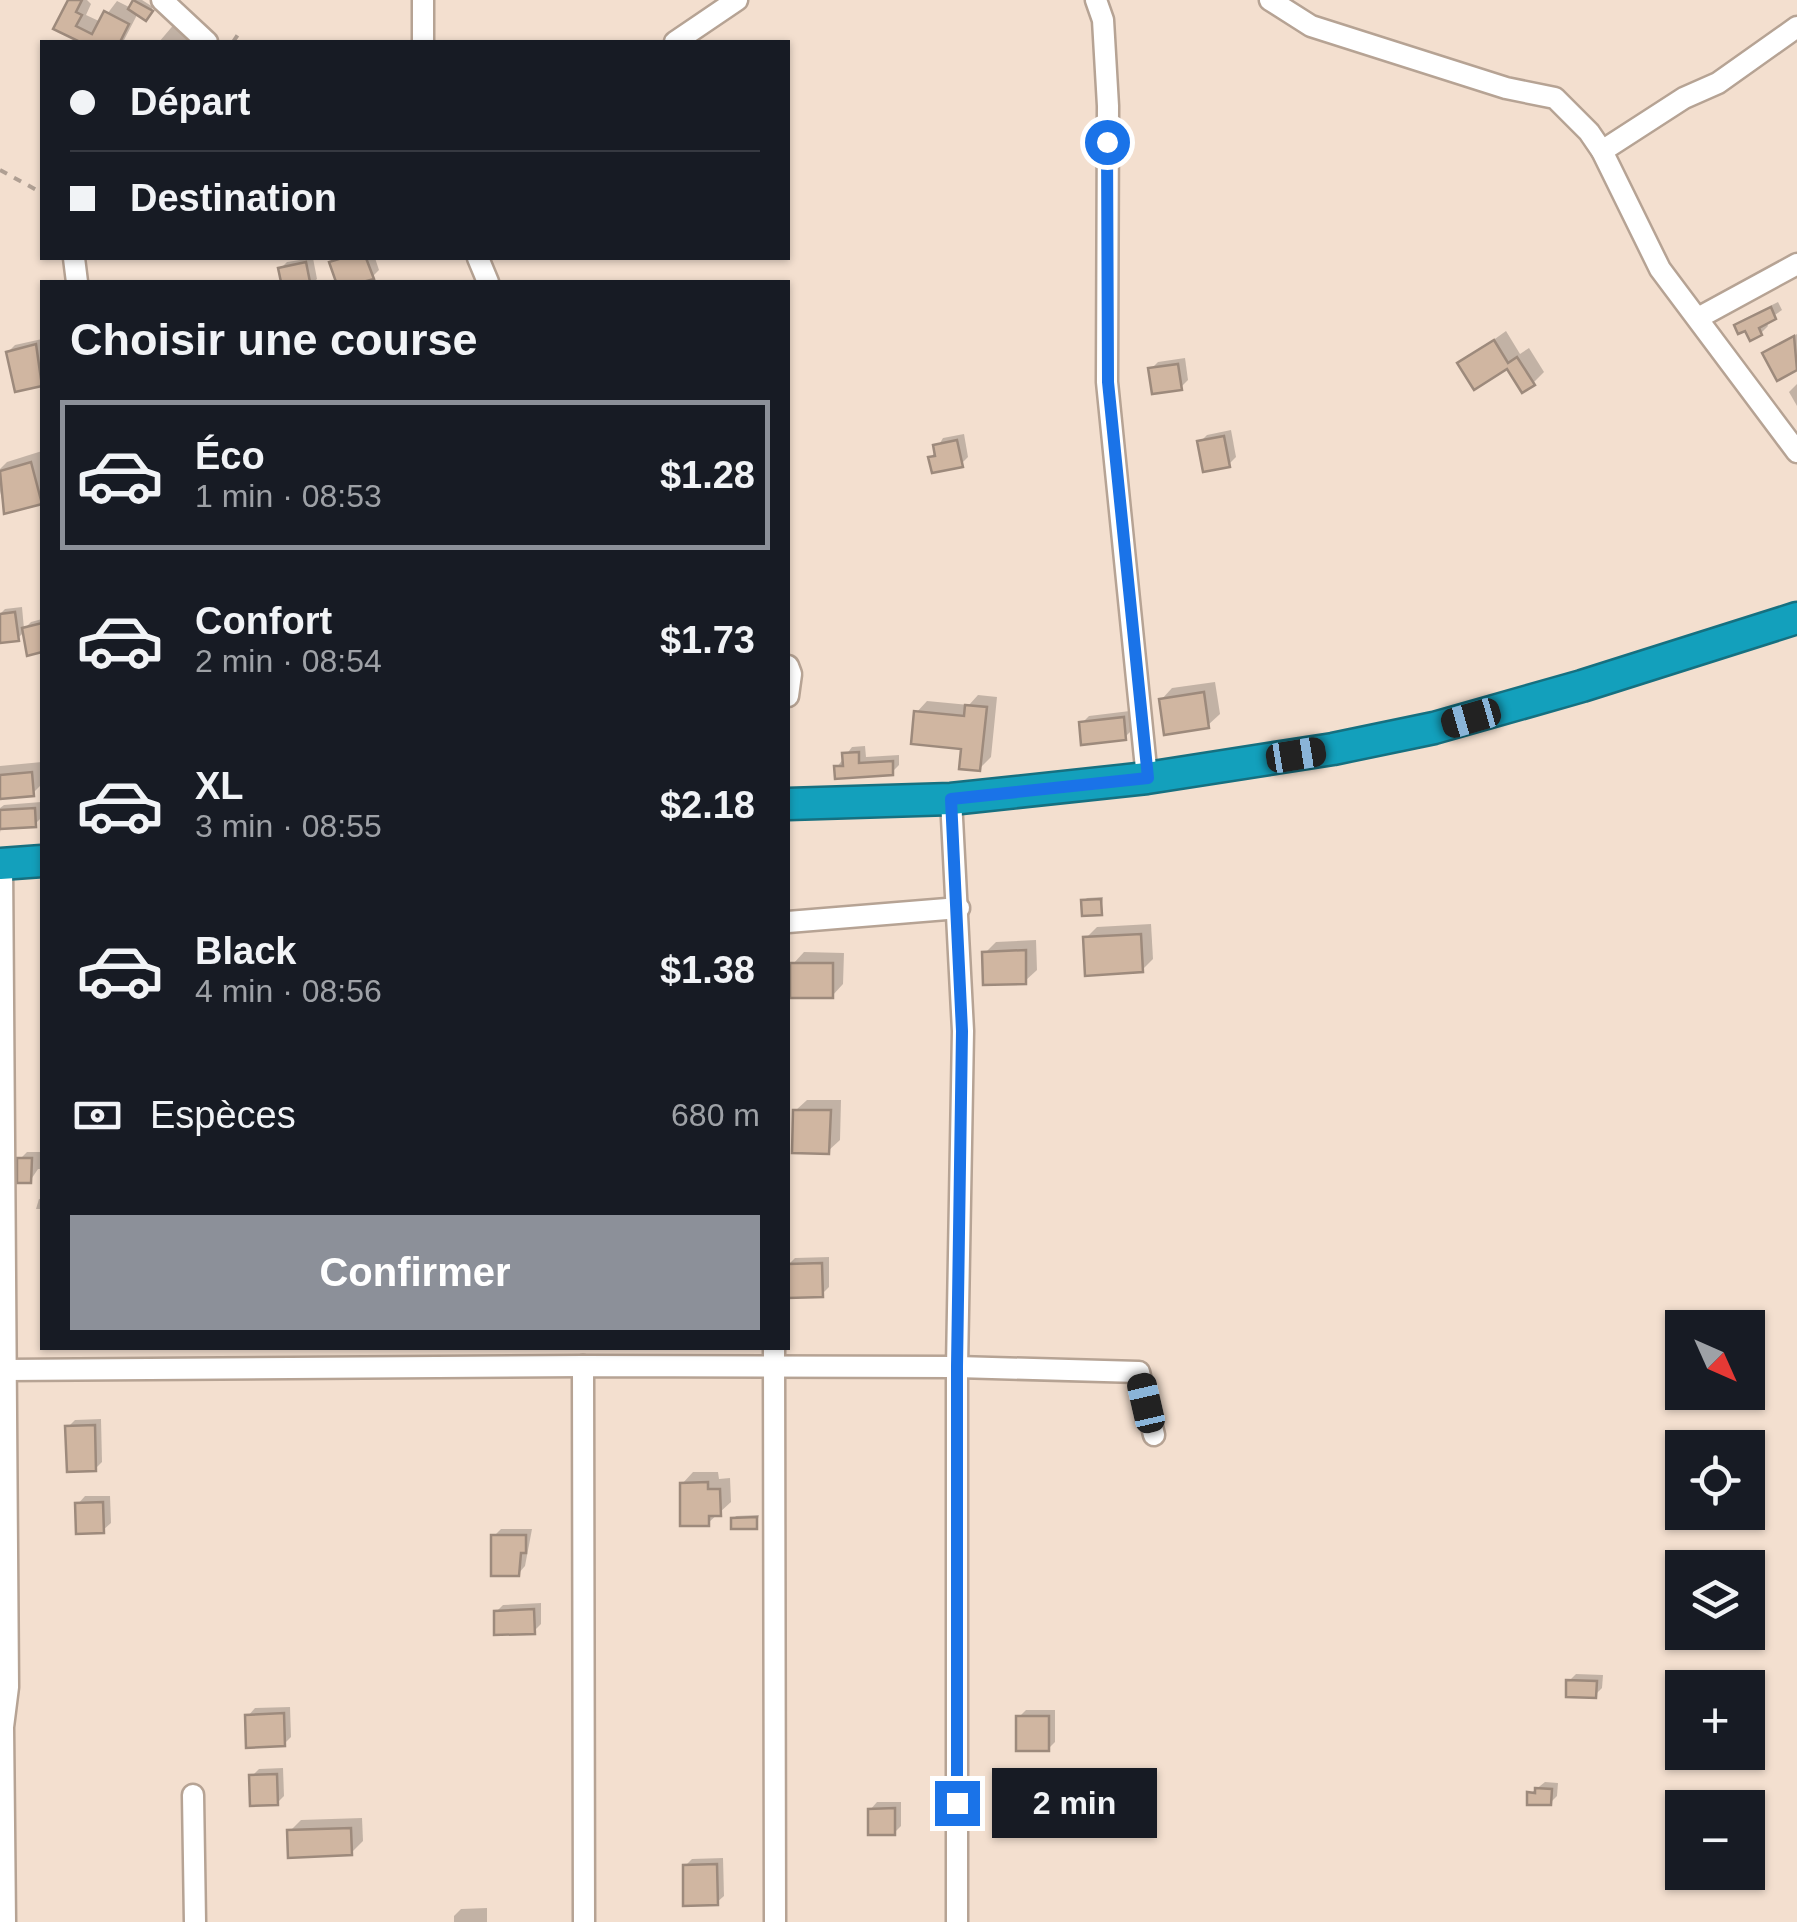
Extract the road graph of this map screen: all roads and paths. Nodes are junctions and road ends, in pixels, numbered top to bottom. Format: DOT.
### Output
graph roads {
  1 [pos="162,0"];
  2 [pos="423,0"];
  3 [pos="737,0"];
  4 [pos="1096,0"];
  5 [pos="1270,0"];
  6 [pos="1797,27"];
  7 [pos="242,30"];
  8 [pos="205,40"];
  9 [pos="234,40"];
  10 [pos="423,40"];
  11 [pos="678,40"];
  12 [pos="1602,151"];
  13 [pos="0,170"];
  14 [pos="40,193"];
  15 [pos="1797,264"];
  16 [pos="1698,318"];
  17 [pos="1797,452"];
  18 [pos="1797,618"];
  19 [pos="1148,778"];
  20 [pos="951,799"];
  21 [pos="790,804"];
  22 [pos="40,861"];
  23 [pos="1,864"];
  24 [pos="959,908"];
  25 [pos="790,922"];
  26 [pos="2,1217"];
  27 [pos="3,1347"];
  28 [pos="774,1357"];
  29 [pos="583,1366"];
  30 [pos="957,1367"];
  31 [pos="6,1370"];
  32 [pos="1154,1435"];
  33 [pos="192,1795"];
  34 [pos="5,1922"];
  35 [pos="194,1922"];
  36 [pos="584,1922"];
  37 [pos="775,1922"];
  38 [pos="958,1922"];
  1 -- 8 [label="street"];
  2 -- 10 [label="street"];
  3 -- 11 [label="street"];
  4 -- 19 [label="street"];
  5 -- 12 [label="street"];
  6 -- 12 [label="street"];
  7 -- 9 [label="path"];
  12 -- 16 [label="street"];
  13 -- 14 [label="path"];
  15 -- 16 [label="street"];
  16 -- 17 [label="street"];
  18 -- 19 [label="highway"];
  19 -- 20 [label="highway"];
  20 -- 21 [label="highway"];
  20 -- 24 [label="street"];
  22 -- 23 [label="highway"];
  23 -- 26 [label="street"];
  24 -- 25 [label="street"];
  24 -- 30 [label="street"];
  26 -- 27 [label="street"];
  27 -- 31 [label="street"];
  28 -- 29 [label="street"];
  28 -- 30 [label="street"];
  28 -- 37 [label="street"];
  29 -- 31 [label="street"];
  29 -- 36 [label="street"];
  30 -- 32 [label="street"];
  30 -- 38 [label="street"];
  31 -- 34 [label="street"];
  33 -- 35 [label="street"];
}
